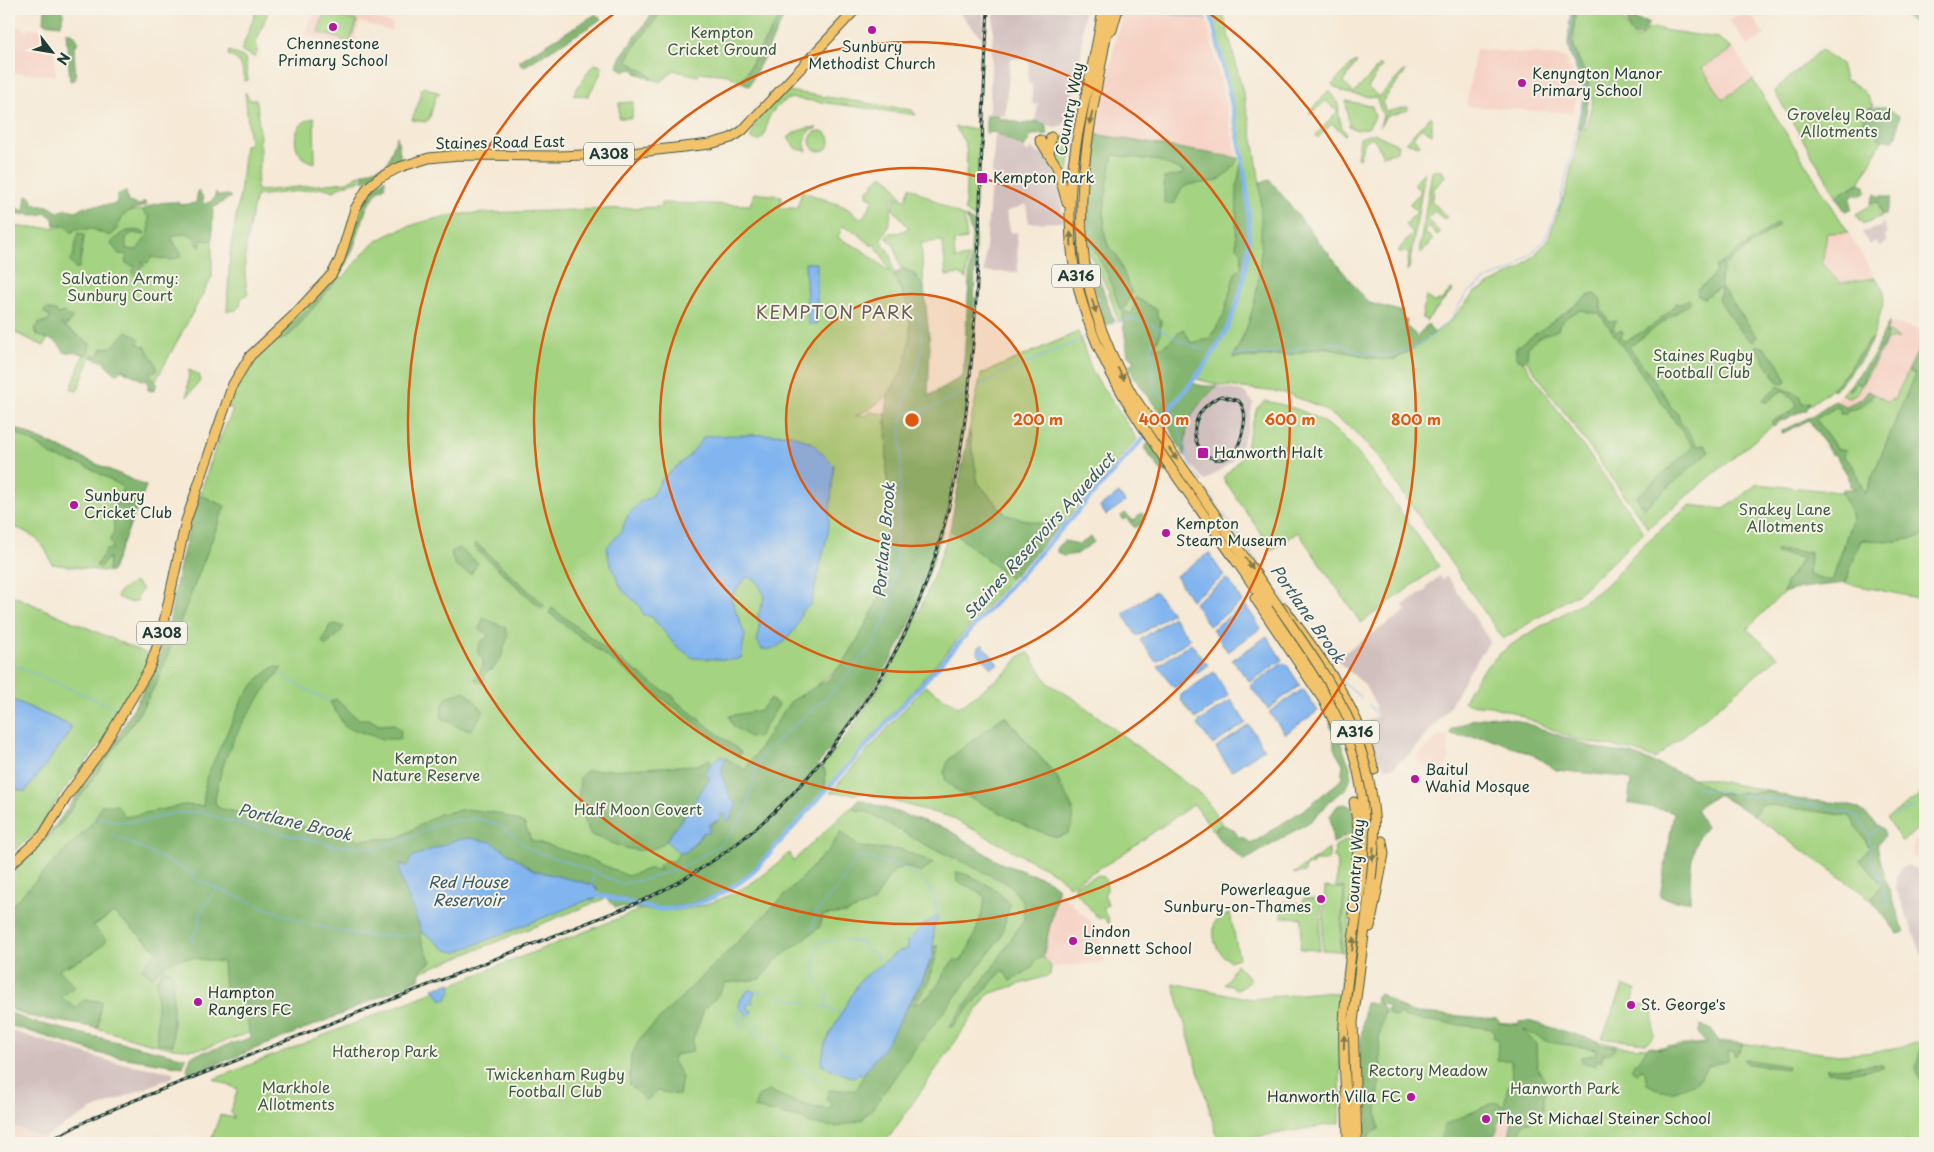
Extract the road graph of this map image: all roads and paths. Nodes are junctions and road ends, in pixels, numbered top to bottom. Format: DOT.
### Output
graph roads {
  1 [pos="856,9"];
  2 [pos="1096,9"];
  3 [pos="1103,9"];
  4 [pos="1111,9"];
  5 [pos="1118,9"];
  6 [pos="1097,43"];
  7 [pos="1101,70"];
  8 [pos="1051,137"];
  9 [pos="1040,140"];
  10 [pos="1049,155"];
  11 [pos="1070,213"];
  12 [pos="1141,415"];
  13 [pos="1216,532"];
  14 [pos="1263,583"];
  15 [pos="1374,770"];
  16 [pos="1354,776"];
  17 [pos="1354,802"];
  18 [pos="1382,841"];
  19 [pos="9,866"];
  20 [pos="1366,881"];
  21 [pos="1355,926"];
  22 [pos="1358,978"];
  23 [pos="1344,1074"];
  24 [pos="1354,1091"];
  25 [pos="1342,1143"];
  26 [pos="1348,1143"];
  27 [pos="1357,1143"];
  28 [pos="1361,1143"];
  1 -- 19 [label="highway, Staines Road East / A308"];
  2 -- 6 [label="highway, A316"];
  3 -- 6 [label="highway, A316"];
  4 -- 7 [label="highway, A316"];
  5 -- 7 [label="highway, A316"];
  6 -- 11 [label="highway, Country Way / A316"];
  7 -- 12 [label="highway, Country Way / A316, one-way"];
  8 -- 10 [label="highway"];
  9 -- 10 [label="highway"];
  10 -- 11 [label="highway"];
  12 -- 11 [label="highway, Country Way / A316, one-way"];
  12 -- 13 [label="highway, Country Way / A316"];
  12 -- 14 [label="highway, Country Way / A316, one-way"];
  13 -- 16 [label="highway"];
  13 -- 20 [label="highway, Country Way / A316"];
  14 -- 15 [label="highway, bridge"];
  14 -- 20 [label="highway, Country Way / A316, one-way, bridge"];
  17 -- 21 [label="highway"];
  18 -- 22 [label="highway"];
  20 -- 21 [label="highway, Country Way / A316"];
  20 -- 22 [label="highway, Country Way / A316"];
  23 -- 21 [label="highway, Country Way / A316, one-way"];
  22 -- 24 [label="highway, Country Way / A316"];
  23 -- 25 [label="highway"];
  23 -- 26 [label="highway, Country Way / A316"];
  24 -- 27 [label="highway, Country Way / A316"];
  24 -- 28 [label="highway"];
}
